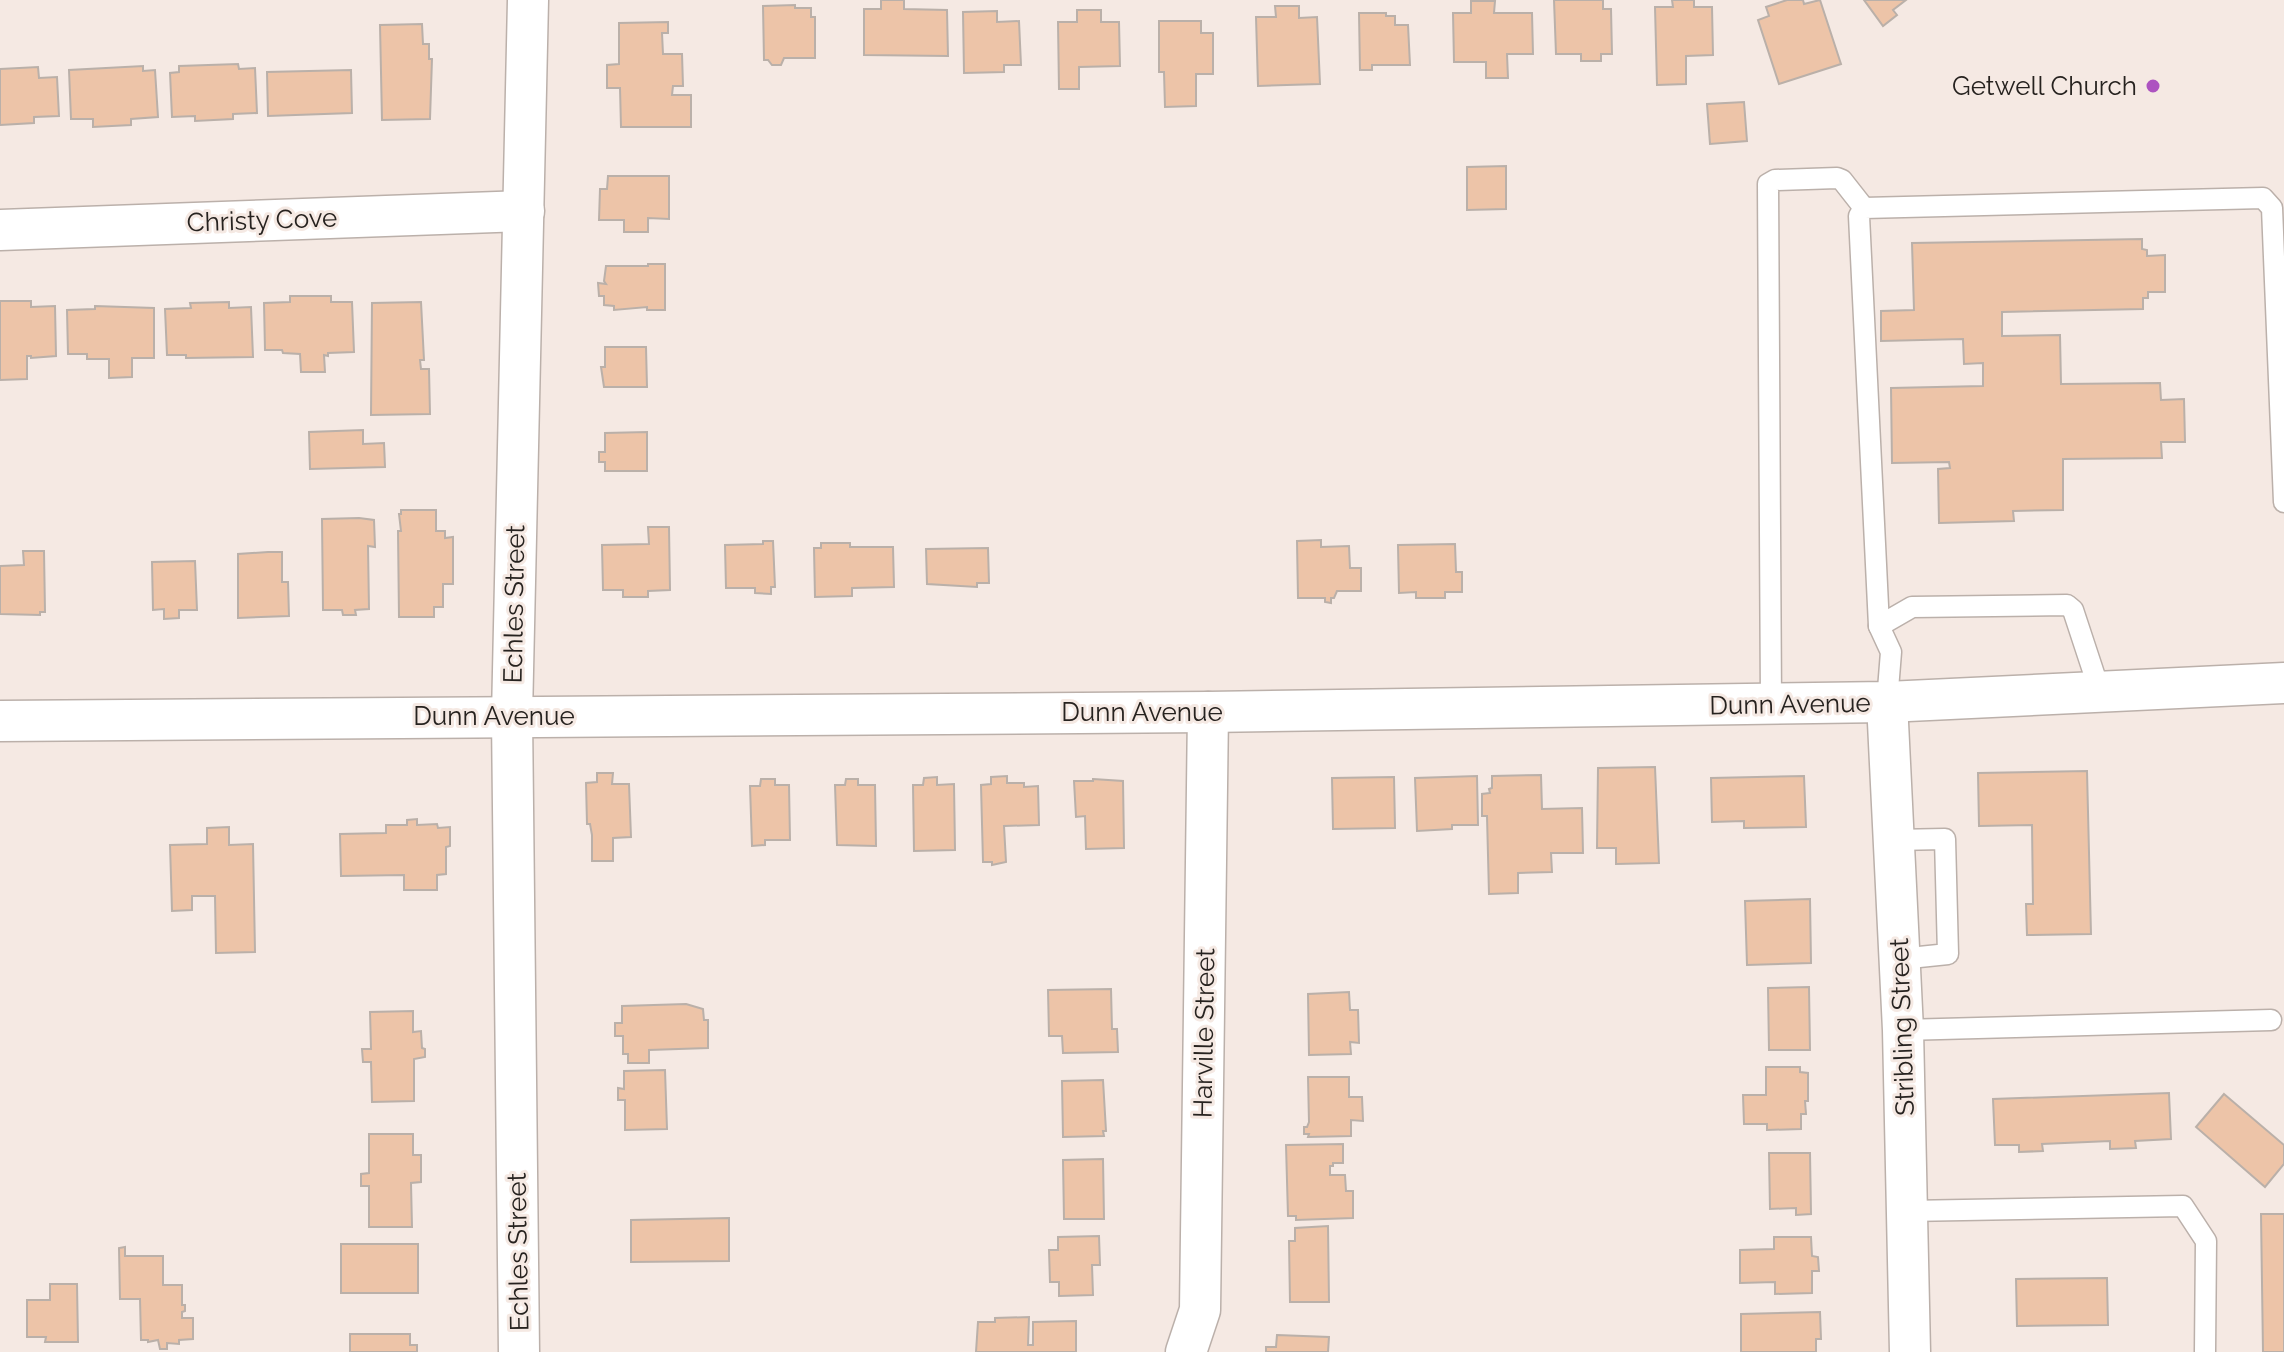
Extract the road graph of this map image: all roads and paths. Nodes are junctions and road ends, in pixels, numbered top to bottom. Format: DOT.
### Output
graph roads {
  1 [pos="528,0"];
  2 [pos="1864,208"];
  3 [pos="524,211"];
  4 [pos="0,230"];
  5 [pos="2284,502"];
  6 [pos="1879,626"];
  7 [pos="2284,683"];
  8 [pos="2100,692"];
  9 [pos="1887,702"];
  10 [pos="1771,704"];
  11 [pos="1208,712"];
  12 [pos="512,716"];
  13 [pos="0,721"];
  14 [pos="2271,1020"];
  15 [pos="1903,1030"];
  16 [pos="1907,1211"];
  17 [pos="519,1352"];
  18 [pos="1186,1352"];
  19 [pos="1910,1352"];
  20 [pos="2205,1352"];
  1 -- 3 [label="street, Echles Street"];
  2 -- 5 [label="lane"];
  2 -- 6 [label="lane"];
  2 -- 10 [label="lane"];
  3 -- 4 [label="street, Christy Cove"];
  3 -- 12 [label="street, Echles Street"];
  6 -- 8 [label="lane"];
  6 -- 9 [label="lane"];
  7 -- 8 [label="street, Dunn Avenue"];
  8 -- 9 [label="street, Dunn Avenue"];
  9 -- 10 [label="street, Dunn Avenue"];
  9 -- 15 [label="street, Stribling Street"];
  10 -- 11 [label="street, Dunn Avenue"];
  11 -- 12 [label="street, Dunn Avenue"];
  11 -- 18 [label="street, Harville Street"];
  12 -- 13 [label="street, Dunn Avenue"];
  12 -- 17 [label="street, Echles Street"];
  14 -- 15 [label="lane"];
  15 -- 16 [label="street, Stribling Street"];
  16 -- 19 [label="street, Stribling Street"];
  16 -- 20 [label="lane"];
}
